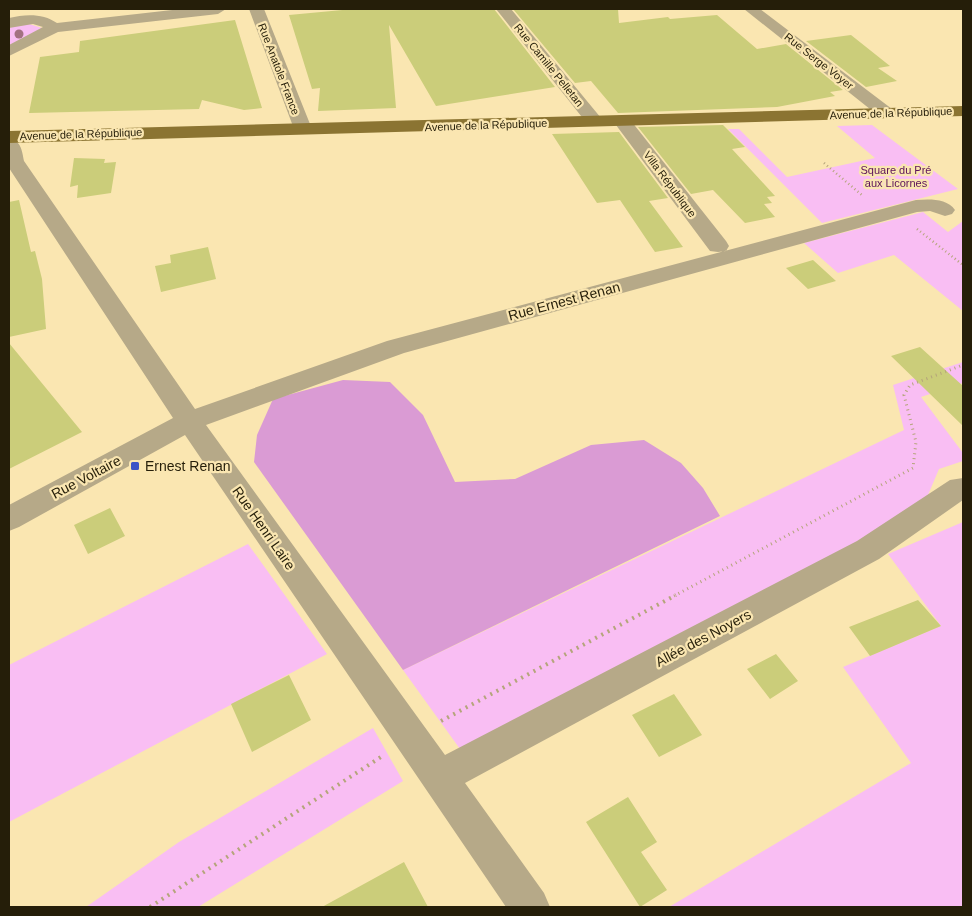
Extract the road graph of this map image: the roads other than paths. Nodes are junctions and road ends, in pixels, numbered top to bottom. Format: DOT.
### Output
graph roads {
  1 [pos="218,9"];
  2 [pos="256,9"];
  3 [pos="503,9"];
  4 [pos="751,9"];
  5 [pos="55,21"];
  6 [pos="9,24"];
  7 [pos="9,51"];
  8 [pos="963,111"];
  9 [pos="886,113"];
  10 [pos="622,121"];
  11 [pos="596,122"];
  12 [pos="303,129"];
  13 [pos="9,137"];
  14 [pos="9,144"];
  15 [pos="945,210"];
  16 [pos="718,246"];
  17 [pos="189,421"];
  18 [pos="960,488"];
  19 [pos="9,518"];
  20 [pos="440,777"];
  21 [pos="530,907"];
  1 -- 5 [label="street"];
  2 -- 12 [label="street, Rue Anatole France"];
  3 -- 11 [label="street, Rue Camille Pelletan"];
  4 -- 9 [label="street, Rue Serge Voyer"];
  5 -- 6 [label="street"];
  5 -- 7 [label="street"];
  8 -- 9 [label="main road, Avenue de la République"];
  9 -- 10 [label="main road, Avenue de la République"];
  10 -- 11 [label="main road, Avenue de la République"];
  10 -- 16 [label="street, Villa République"];
  11 -- 12 [label="main road, Avenue de la République"];
  12 -- 13 [label="main road, Avenue de la République"];
  14 -- 17 [label="street, Rue Henri Laire"];
  15 -- 17 [label="street, Rue Ernest Renan"];
  17 -- 19 [label="street, Rue Voltaire"];
  17 -- 20 [label="street, Rue Henri Laire"];
  18 -- 20 [label="street, Allée des Noyers"];
  20 -- 21 [label="street, Rue Henri Laire"];
}
